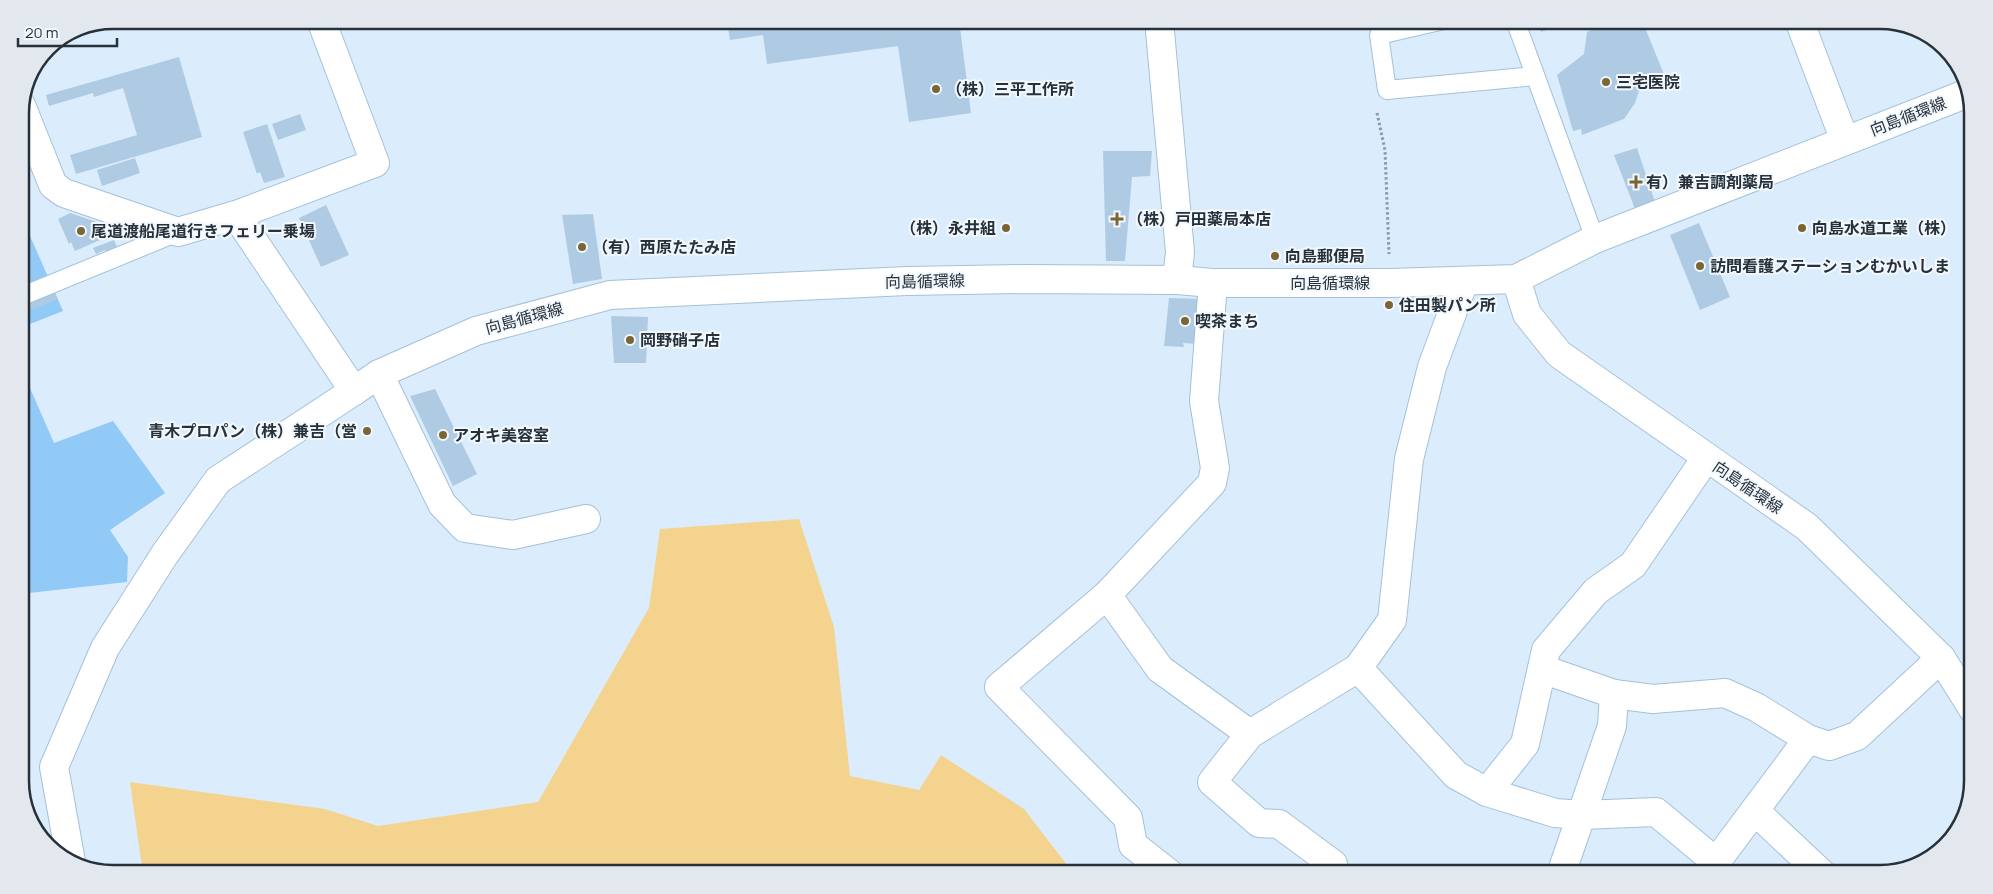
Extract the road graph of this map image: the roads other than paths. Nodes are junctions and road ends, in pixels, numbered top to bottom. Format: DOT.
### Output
graph roads {
  1 [pos="324,29"];
  2 [pos="1160,29"];
  3 [pos="1404,29"];
  4 [pos="1518,29"];
  5 [pos="1802,29"];
  6 [pos="1535,76"];
  7 [pos="1963,95"];
  8 [pos="29,125"];
  9 [pos="1845,141"];
  10 [pos="236,215"];
  11 [pos="178,232"];
  12 [pos="1594,240"];
  13 [pos="1516,279"];
  14 [pos="1177,280"];
  15 [pos="1464,281"];
  16 [pos="1213,283"];
  17 [pos="29,293"];
  18 [pos="379,374"];
  19 [pos="354,391"];
  20 [pos="1706,458"];
  21 [pos="586,520"];
  22 [pos="1107,595"];
  23 [pos="1941,658"];
  24 [pos="1358,668"];
  25 [pos="1542,669"];
  26 [pos="1614,694"];
  27 [pos="1964,695"];
  28 [pos="1250,734"];
  29 [pos="1808,740"];
  30 [pos="1486,792"];
  31 [pos="1755,811"];
  32 [pos="1582,815"];
  33 [pos="69,853"];
  34 [pos="1333,864"];
  35 [pos="1159,865"];
  36 [pos="1564,865"];
  37 [pos="1711,865"];
  38 [pos="1716,865"];
  39 [pos="1812,865"];
  1 -- 10 [label="street"];
  2 -- 14 [label="street"];
  3 -- 6 [label="lane"];
  4 -- 6 [label="lane"];
  5 -- 9 [label="street"];
  6 -- 12 [label="lane"];
  7 -- 9 [label="street, 向島循環線"];
  8 -- 11 [label="street"];
  9 -- 12 [label="street, 向島循環線"];
  10 -- 11 [label="street"];
  10 -- 19 [label="street"];
  11 -- 17 [label="lane"];
  12 -- 13 [label="street, 向島循環線"];
  13 -- 15 [label="street, 向島循環線"];
  13 -- 20 [label="street, 向島循環線"];
  14 -- 16 [label="street, 向島循環線"];
  14 -- 18 [label="street, 向島循環線"];
  15 -- 16 [label="street, 向島循環線"];
  15 -- 24 [label="street"];
  16 -- 22 [label="street"];
  18 -- 19 [label="street, 向島循環線"];
  18 -- 21 [label="street"];
  19 -- 33 [label="street, 向島循環線"];
  20 -- 23 [label="street, 向島循環線"];
  20 -- 25 [label="street"];
  22 -- 28 [label="street"];
  22 -- 35 [label="street"];
  23 -- 27 [label="street, 向島循環線"];
  23 -- 29 [label="street"];
  24 -- 28 [label="street"];
  24 -- 30 [label="street"];
  25 -- 26 [label="street"];
  25 -- 30 [label="street"];
  26 -- 29 [label="street"];
  26 -- 32 [label="street"];
  28 -- 34 [label="street"];
  29 -- 31 [label="street"];
  30 -- 32 [label="street"];
  31 -- 38 [label="street"];
  31 -- 39 [label="street"];
  32 -- 36 [label="street"];
  32 -- 37 [label="street"];
}
